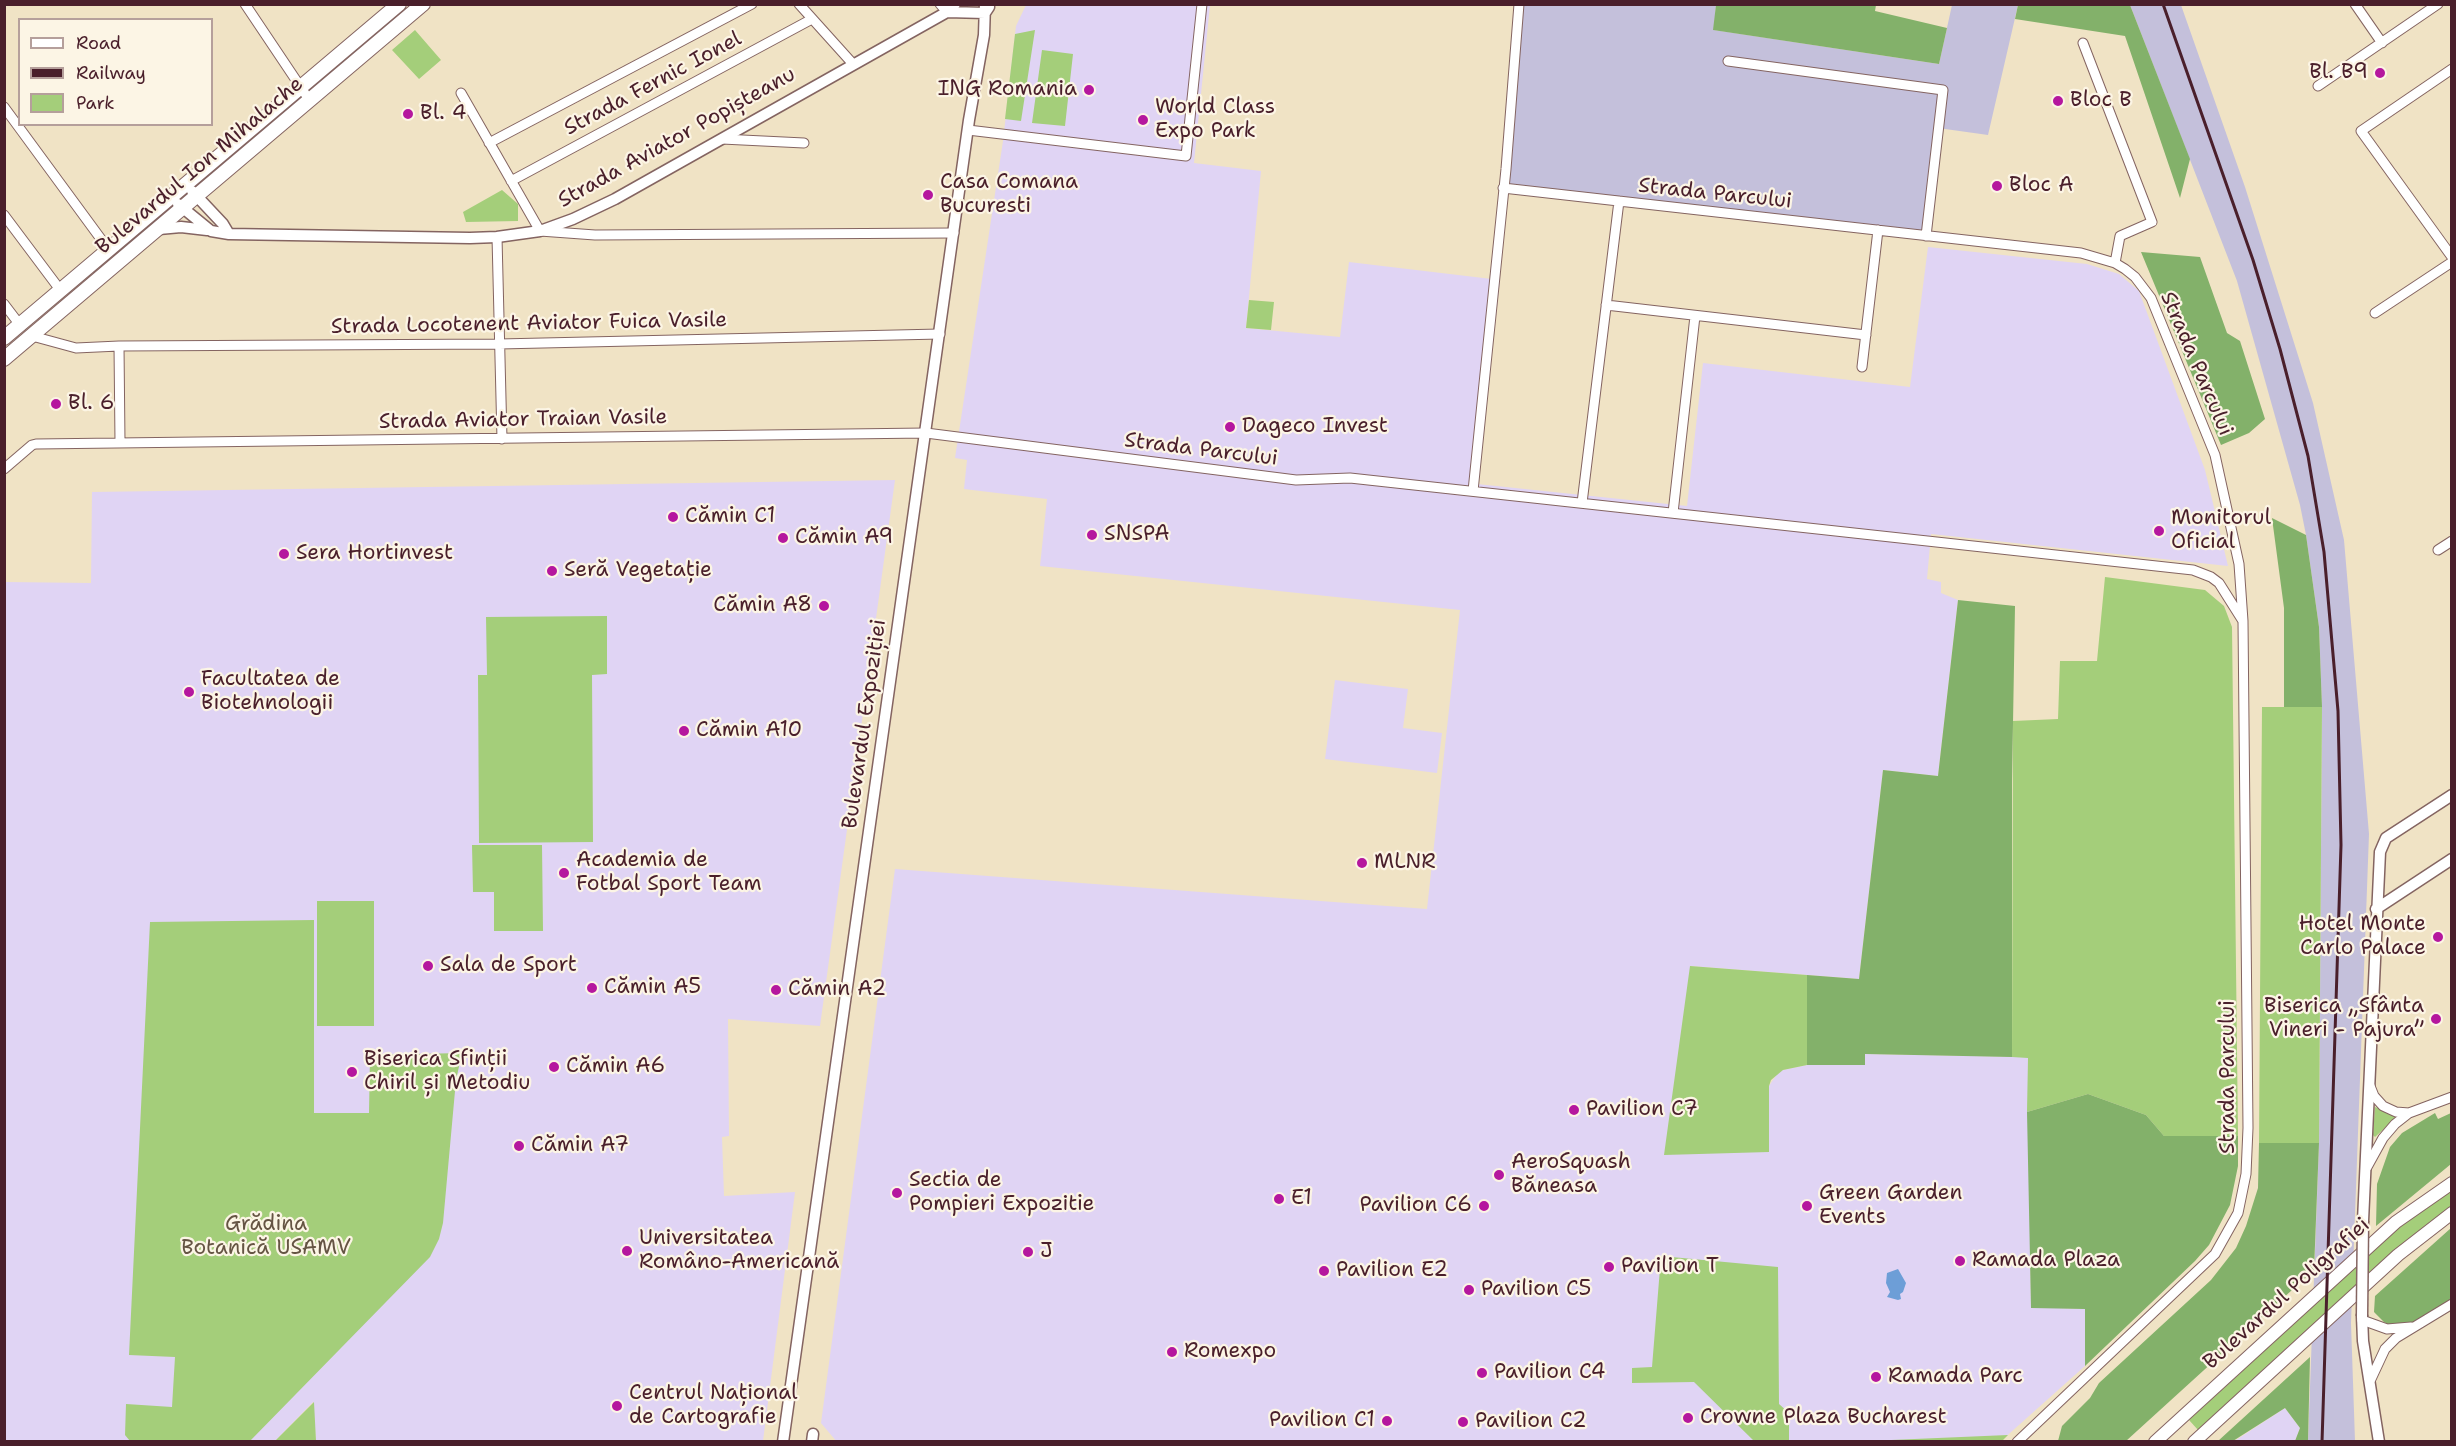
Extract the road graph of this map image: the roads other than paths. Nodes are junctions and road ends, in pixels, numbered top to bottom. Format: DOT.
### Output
graph roads {
  1 [pos="246,4"];
  2 [pos="399,4"];
  3 [pos="423,4"];
  4 [pos="752,4"];
  5 [pos="799,4"];
  6 [pos="1202,4"];
  7 [pos="1519,4"];
  8 [pos="2355,4"];
  9 [pos="2438,4"];
  10 [pos="947,7"];
  11 [pos="985,7"];
  12 [pos="812,19"];
  13 [pos="2083,43"];
  14 [pos="2382,43"];
  15 [pos="1728,61"];
  16 [pos="853,64"];
  17 [pos="2451,69"];
  18 [pos="2318,86"];
  19 [pos="300,87"];
  20 [pos="461,93"];
  21 [pos="310,101"];
  22 [pos="4,107"];
  23 [pos="18,126"];
  24 [pos="18,126"];
  25 [pos="968,130"];
  26 [pos="720,139"];
  27 [pos="489,143"];
  28 [pos="804,143"];
  29 [pos="511,181"];
  30 [pos="186,184"];
  31 [pos="1503,189"];
  32 [pos="196,196"];
  33 [pos="171,197"];
  34 [pos="1619,201"];
  35 [pos="183,208"];
  36 [pos="4,215"];
  37 [pos="159,229"];
  38 [pos="1878,230"];
  39 [pos="211,231"];
  40 [pos="540,231"];
  41 [pos="954,232"];
  42 [pos="229,234"];
  43 [pos="1926,236"];
  44 [pos="498,237"];
  45 [pos="110,250"];
  46 [pos="2451,259"];
  47 [pos="2115,263"];
  48 [pos="61,291"];
  49 [pos="4,304"];
  50 [pos="1606,305"];
  51 [pos="2375,313"];
  52 [pos="1695,316"];
  53 [pos="20,325"];
  54 [pos="940,334"];
  55 [pos="1866,334"];
  56 [pos="32,336"];
  57 [pos="4,338"];
  58 [pos="499,344"];
  59 [pos="119,346"];
  60 [pos="4,359"];
  61 [pos="1862,367"];
  62 [pos="926,433"];
  63 [pos="502,439"];
  64 [pos="120,442"];
  65 [pos="4,469"];
  66 [pos="1473,491"];
  67 [pos="1582,503"];
  68 [pos="1673,513"];
  69 [pos="2451,541"];
  70 [pos="2438,550"];
  71 [pos="2243,621"];
  72 [pos="2451,795"];
  73 [pos="2451,859"];
  74 [pos="2376,909"];
  75 [pos="2369,1084"];
  76 [pos="2451,1097"];
  77 [pos="2409,1113"];
  78 [pos="2366,1170"];
  79 [pos="2451,1183"];
  80 [pos="2451,1213"];
  81 [pos="2451,1304"];
  82 [pos="2362,1318"];
  83 [pos="2416,1326"];
  84 [pos="2371,1379"];
  85 [pos="783,1442"];
  86 [pos="2017,1442"];
  87 [pos="2155,1442"];
  88 [pos="2194,1442"];
  89 [pos="2379,1442"];
  1 -- 19 [label="street"];
  2 -- 19 [label="main road, Bulevardul Ion Mihalache"];
  3 -- 21 [label="main road, Bulevardul Ion Mihalache"];
  4 -- 27 [label="street"];
  5 -- 12 [label="street"];
  6 -- 25 [label="street"];
  7 -- 31 [label="street"];
  8 -- 14 [label="street"];
  9 -- 14 [label="street"];
  10 -- 11 [label="street, Strada Aviator Popișteanu"];
  10 -- 16 [label="street, Strada Aviator Popișteanu"];
  11 -- 25 [label="street, Bulevardul Expoziției"];
  12 -- 16 [label="street"];
  12 -- 29 [label="street, Strada Fernic Ionel"];
  13 -- 47 [label="street"];
  14 -- 18 [label="street"];
  15 -- 43 [label="street"];
  16 -- 26 [label="street, Strada Aviator Popișteanu"];
  17 -- 46 [label="street"];
  19 -- 21 [label="street"];
  19 -- 30 [label="main road, Bulevardul Ion Mihalache"];
  20 -- 27 [label="street"];
  21 -- 32 [label="main road, Bulevardul Ion Mihalache"];
  22 -- 23 [label="street"];
  24 -- 45 [label="street"];
  25 -- 41 [label="street, Bulevardul Expoziției"];
  26 -- 28 [label="street"];
  26 -- 40 [label="street, Strada Aviator Popișteanu"];
  27 -- 29 [label="street"];
  29 -- 40 [label="street"];
  30 -- 32 [label="street"];
  30 -- 33 [label="main road, Bulevardul Ion Mihalache"];
  31 -- 34 [label="street, Strada Parcului"];
  31 -- 66 [label="street"];
  32 -- 35 [label="main road, Bulevardul Ion Mihalache"];
  32 -- 42 [label="street"];
  33 -- 35 [label="street, Strada Aviator Popișteanu"];
  33 -- 45 [label="main road, Bulevardul Ion Mihalache"];
  34 -- 38 [label="street, Strada Parcului"];
  34 -- 50 [label="street, Strada Parcului"];
  35 -- 37 [label="main road, Bulevardul Ion Mihalache"];
  35 -- 39 [label="street, Strada Aviator Popișteanu"];
  36 -- 48 [label="street"];
  37 -- 39 [label="street"];
  37 -- 56 [label="main road, Bulevardul Ion Mihalache"];
  38 -- 43 [label="street, Strada Parcului"];
  38 -- 55 [label="street"];
  39 -- 42 [label="street, Strada Aviator Popișteanu"];
  40 -- 41 [label="street"];
  40 -- 44 [label="street, Strada Aviator Popișteanu"];
  41 -- 54 [label="street, Bulevardul Expoziției"];
  42 -- 44 [label="street, Strada Aviator Popișteanu"];
  43 -- 47 [label="street, Strada Parcului"];
  44 -- 58 [label="street"];
  45 -- 48 [label="main road, Bulevardul Ion Mihalache"];
  46 -- 51 [label="street"];
  47 -- 71 [label="street, Strada Parcului"];
  48 -- 53 [label="main road, Bulevardul Ion Mihalache"];
  49 -- 53 [label="street"];
  50 -- 52 [label="street"];
  50 -- 67 [label="street, Strada Parcului"];
  52 -- 55 [label="street"];
  52 -- 68 [label="street"];
  53 -- 57 [label="main road, Bulevardul Ion Mihalache"];
  54 -- 58 [label="street, Strada Locotenent Aviator Fuica Vasile"];
  54 -- 62 [label="street, Bulevardul Expoziției"];
  55 -- 61 [label="street"];
  56 -- 59 [label="street, Strada Locotenent Aviator Fuica Vasile"];
  56 -- 60 [label="main road, Bulevardul Ion Mihalache"];
  58 -- 59 [label="street, Strada Locotenent Aviator Fuica Vasile"];
  58 -- 63 [label="street"];
  59 -- 64 [label="street"];
  62 -- 63 [label="street, Strada Aviator Traian Vasile"];
  62 -- 66 [label="street, Strada Parcului"];
  62 -- 85 [label="street, Bulevardul Expoziției"];
  63 -- 64 [label="street, Strada Aviator Traian Vasile"];
  64 -- 65 [label="street, Strada Aviator Traian Vasile"];
  66 -- 67 [label="street, Strada Parcului"];
  67 -- 68 [label="street, Strada Parcului"];
  68 -- 71 [label="street, Strada Parcului"];
  69 -- 70 [label="street"];
  71 -- 86 [label="street, Strada Parcului"];
  72 -- 74 [label="street"];
  73 -- 74 [label="street"];
  74 -- 75 [label="street"];
  75 -- 77 [label="street"];
  75 -- 78 [label="street"];
  76 -- 77 [label="street"];
  77 -- 78 [label="street"];
  78 -- 82 [label="street, bridge"];
  79 -- 87 [label="main road, Bulevardul Poligrafiei"];
  80 -- 88 [label="main road"];
  81 -- 83 [label="street"];
  82 -- 83 [label="street"];
  82 -- 84 [label="street"];
  83 -- 84 [label="street"];
  84 -- 89 [label="street"];
}
